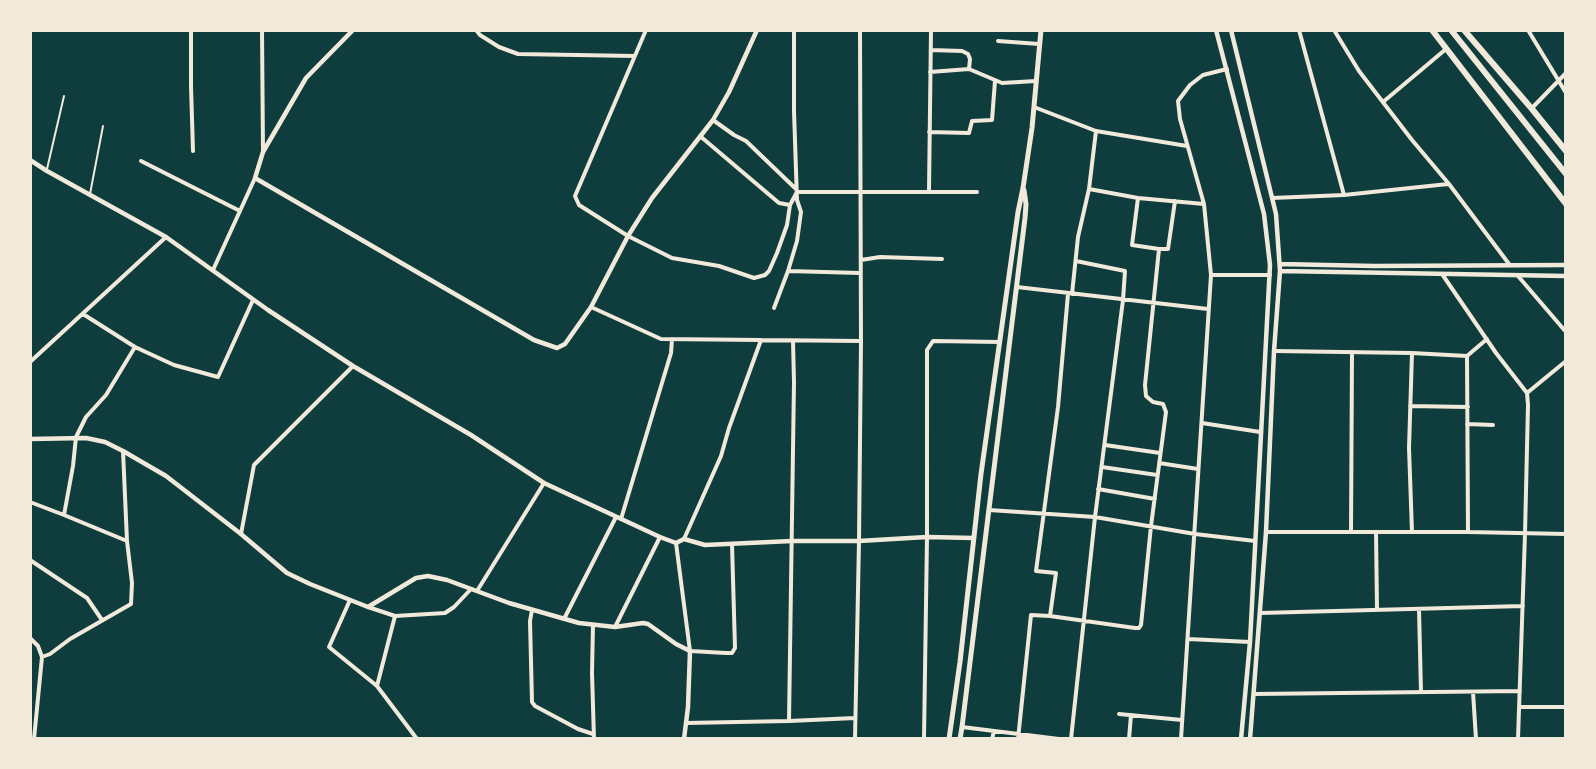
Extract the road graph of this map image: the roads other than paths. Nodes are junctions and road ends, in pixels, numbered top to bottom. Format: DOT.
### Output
graph roads {
  1 [pos="191,30"];
  2 [pos="262,30"];
  3 [pos="353,30"];
  4 [pos="476,30"];
  5 [pos="646,30"];
  6 [pos="757,30"];
  7 [pos="794,30"];
  8 [pos="860,30"];
  9 [pos="931,30"];
  10 [pos="1041,30"];
  11 [pos="1216,30"];
  12 [pos="1231,30"];
  13 [pos="1299,30"];
  14 [pos="1334,30"];
  15 [pos="1432,30"];
  16 [pos="1451,30"];
  17 [pos="1464,30"];
  18 [pos="1528,30"];
  19 [pos="998,41"];
  20 [pos="1039,44"];
  21 [pos="931,50"];
  22 [pos="1446,50"];
  23 [pos="635,56"];
  24 [pos="969,69"];
  25 [pos="1228,69"];
  26 [pos="930,72"];
  27 [pos="1566,73"];
  28 [pos="994,81"];
  29 [pos="1036,81"];
  30 [pos="1558,81"];
  31 [pos="1566,93"];
  32 [pos="64,96"];
  33 [pos="1383,102"];
  34 [pos="1034,107"];
  35 [pos="1532,109"];
  36 [pos="712,120"];
  37 [pos="103,126"];
  38 [pos="1096,131"];
  39 [pos="929,132"];
  40 [pos="700,136"];
  41 [pos="1187,146"];
  42 [pos="193,151"];
  43 [pos="1566,151"];
  44 [pos="263,152"];
  45 [pos="30,160"];
  46 [pos="141,161"];
  47 [pos="47,171"];
  48 [pos="1566,174"];
  49 [pos="255,178"];
  50 [pos="1449,184"];
  51 [pos="1023,188"];
  52 [pos="1089,189"];
  53 [pos="797,191"];
  54 [pos="861,191"];
  55 [pos="929,191"];
  56 [pos="977,192"];
  57 [pos="89,194"];
  58 [pos="1344,195"];
  59 [pos="1138,198"];
  60 [pos="1272,198"];
  61 [pos="1175,201"];
  62 [pos="1204,204"];
  63 [pos="1566,204"];
  64 [pos="790,205"];
  65 [pos="240,211"];
  66 [pos="628,236"];
  67 [pos="166,237"];
  68 [pos="1159,249"];
  69 [pos="942,259"];
  70 [pos="861,260"];
  71 [pos="1076,261"];
  72 [pos="1280,264"];
  73 [pos="1509,264"];
  74 [pos="1566,265"];
  75 [pos="213,270"];
  76 [pos="788,271"];
  77 [pos="1280,271"];
  78 [pos="860,273"];
  79 [pos="1211,274"];
  80 [pos="1442,274"];
  81 [pos="1270,275"];
  82 [pos="1518,276"];
  83 [pos="1566,276"];
  84 [pos="1017,287"];
  85 [pos="1070,294"];
  86 [pos="254,300"];
  87 [pos="1123,300"];
  88 [pos="1154,304"];
  89 [pos="591,307"];
  90 [pos="774,308"];
  91 [pos="1208,309"];
  92 [pos="82,314"];
  93 [pos="1566,332"];
  94 [pos="672,339"];
  95 [pos="1486,339"];
  96 [pos="762,340"];
  97 [pos="793,341"];
  98 [pos="861,341"];
  99 [pos="1000,342"];
  100 [pos="135,347"];
  101 [pos="1274,351"];
  102 [pos="1352,352"];
  103 [pos="1412,353"];
  104 [pos="1467,356"];
  105 [pos="1566,361"];
  106 [pos="30,362"];
  107 [pos="353,366"];
  108 [pos="1527,393"];
  109 [pos="1410,406"];
  110 [pos="1467,407"];
  111 [pos="1202,423"];
  112 [pos="1467,423"];
  113 [pos="1494,425"];
  114 [pos="1260,432"];
  115 [pos="76,437"];
  116 [pos="30,439"];
  117 [pos="1105,445"];
  118 [pos="123,451"];
  119 [pos="1160,453"];
  120 [pos="1159,463"];
  121 [pos="1102,467"];
  122 [pos="1198,469"];
  123 [pos="1157,476"];
  124 [pos="544,483"];
  125 [pos="1098,489"];
  126 [pos="1155,499"];
  127 [pos="30,502"];
  128 [pos="989,510"];
  129 [pos="1044,513"];
  130 [pos="64,515"];
  131 [pos="1095,517"];
  132 [pos="618,518"];
  133 [pos="1151,526"];
  134 [pos="1266,532"];
  135 [pos="1351,532"];
  136 [pos="1376,532"];
  137 [pos="1412,532"];
  138 [pos="1468,532"];
  139 [pos="241,534"];
  140 [pos="1195,534"];
  141 [pos="1525,534"];
  142 [pos="1566,534"];
  143 [pos="660,537"];
  144 [pos="927,537"];
  145 [pos="974,538"];
  146 [pos="684,539"];
  147 [pos="127,541"];
  148 [pos="792,541"];
  149 [pos="859,541"];
  150 [pos="1255,541"];
  151 [pos="676,543"];
  152 [pos="732,544"];
  153 [pos="30,560"];
  154 [pos="474,590"];
  155 [pos="350,600"];
  156 [pos="1523,606"];
  157 [pos="368,607"];
  158 [pos="1419,609"];
  159 [pos="532,610"];
  160 [pos="1377,610"];
  161 [pos="1260,613"];
  162 [pos="395,615"];
  163 [pos="1050,616"];
  164 [pos="564,619"];
  165 [pos="102,620"];
  166 [pos="1084,620"];
  167 [pos="593,625"];
  168 [pos="615,627"];
  169 [pos="30,638"];
  170 [pos="1188,639"];
  171 [pos="1250,642"];
  172 [pos="690,651"];
  173 [pos="42,657"];
  174 [pos="377,686"];
  175 [pos="1520,691"];
  176 [pos="1421,692"];
  177 [pos="1473,692"];
  178 [pos="1254,694"];
  179 [pos="1520,707"];
  180 [pos="1566,707"];
  181 [pos="1119,714"];
  182 [pos="1131,715"];
  183 [pos="855,718"];
  184 [pos="1182,720"];
  185 [pos="789,721"];
  186 [pos="686,723"];
  187 [pos="962,727"];
  188 [pos="32,729"];
  189 [pos="994,731"];
  190 [pos="594,737"];
  191 [pos="1018,737"];
  192 [pos="34,739"];
  193 [pos="417,739"];
  194 [pos="684,739"];
  195 [pos="855,739"];
  196 [pos="924,739"];
  197 [pos="949,739"];
  198 [pos="960,739"];
  199 [pos="992,739"];
  200 [pos="1059,739"];
  201 [pos="1071,739"];
  202 [pos="1129,739"];
  203 [pos="1181,739"];
  204 [pos="1241,739"];
  205 [pos="1250,739"];
  206 [pos="1476,739"];
  207 [pos="1518,739"];
  1 -- 42 [label="street"];
  2 -- 44 [label="street"];
  3 -- 44 [label="street"];
  4 -- 23 [label="street"];
  5 -- 23 [label="street"];
  6 -- 36 [label="street"];
  7 -- 53 [label="street"];
  8 -- 54 [label="street"];
  9 -- 21 [label="street"];
  10 -- 20 [label="main road"];
  11 -- 25 [label="street"];
  12 -- 60 [label="street"];
  13 -- 58 [label="street"];
  14 -- 33 [label="street"];
  15 -- 22 [label="highway"];
  16 -- 48 [label="highway"];
  17 -- 35 [label="highway"];
  18 -- 30 [label="street"];
  19 -- 20 [label="street"];
  20 -- 29 [label="main road"];
  21 -- 24 [label="street"];
  21 -- 26 [label="street"];
  22 -- 33 [label="street"];
  22 -- 63 [label="highway"];
  23 -- 66 [label="street"];
  24 -- 26 [label="street"];
  24 -- 28 [label="street"];
  25 -- 41 [label="street"];
  25 -- 81 [label="street"];
  26 -- 39 [label="street"];
  27 -- 30 [label="street"];
  28 -- 29 [label="street"];
  28 -- 39 [label="street"];
  29 -- 34 [label="main road"];
  30 -- 31 [label="street"];
  30 -- 35 [label="street"];
  32 -- 47 [label="lane"];
  33 -- 50 [label="street"];
  34 -- 38 [label="street"];
  34 -- 51 [label="main road"];
  35 -- 43 [label="highway"];
  36 -- 40 [label="street"];
  36 -- 53 [label="street"];
  37 -- 57 [label="lane"];
  38 -- 41 [label="street"];
  38 -- 52 [label="street"];
  39 -- 55 [label="street"];
  40 -- 64 [label="street"];
  40 -- 66 [label="street"];
  41 -- 62 [label="street"];
  44 -- 49 [label="street"];
  45 -- 47 [label="street"];
  46 -- 65 [label="street"];
  47 -- 57 [label="street"];
  49 -- 65 [label="street"];
  49 -- 89 [label="street"];
  50 -- 58 [label="street"];
  50 -- 73 [label="street"];
  51 -- 84 [label="main road"];
  51 -- 99 [label="main road"];
  52 -- 59 [label="street"];
  52 -- 71 [label="street"];
  53 -- 54 [label="street"];
  53 -- 64 [label="street"];
  53 -- 76 [label="street"];
  54 -- 55 [label="street"];
  54 -- 70 [label="street"];
  55 -- 56 [label="street"];
  57 -- 67 [label="street"];
  58 -- 60 [label="street"];
  59 -- 61 [label="street"];
  59 -- 68 [label="street"];
  60 -- 72 [label="street"];
  61 -- 62 [label="street"];
  61 -- 68 [label="street"];
  62 -- 79 [label="street"];
  64 -- 66 [label="street"];
  65 -- 75 [label="street"];
  66 -- 89 [label="street"];
  67 -- 75 [label="street"];
  67 -- 92 [label="street"];
  68 -- 88 [label="street"];
  69 -- 70 [label="street"];
  70 -- 78 [label="street"];
  71 -- 85 [label="street"];
  71 -- 87 [label="street"];
  72 -- 73 [label="street"];
  72 -- 77 [label="street"];
  73 -- 74 [label="street"];
  75 -- 86 [label="street"];
  76 -- 78 [label="street"];
  76 -- 90 [label="street"];
  77 -- 80 [label="street"];
  77 -- 101 [label="street"];
  78 -- 98 [label="street"];
  79 -- 81 [label="street"];
  79 -- 91 [label="street"];
  80 -- 82 [label="street"];
  80 -- 95 [label="street"];
  81 -- 114 [label="street"];
  82 -- 83 [label="street"];
  82 -- 93 [label="street"];
  84 -- 85 [label="street"];
  84 -- 128 [label="main road"];
  85 -- 87 [label="street"];
  85 -- 129 [label="street"];
  86 -- 100 [label="street"];
  86 -- 107 [label="street"];
  87 -- 88 [label="street"];
  87 -- 117 [label="street"];
  88 -- 91 [label="street"];
  88 -- 119 [label="street"];
  89 -- 94 [label="street"];
  91 -- 111 [label="street"];
  92 -- 100 [label="street"];
  92 -- 106 [label="street"];
  94 -- 96 [label="street"];
  94 -- 132 [label="street"];
  95 -- 104 [label="street"];
  95 -- 108 [label="street"];
  96 -- 97 [label="street"];
  96 -- 146 [label="street"];
  97 -- 98 [label="street"];
  97 -- 148 [label="street"];
  98 -- 149 [label="street"];
  99 -- 144 [label="street"];
  99 -- 145 [label="main road"];
  100 -- 115 [label="street"];
  101 -- 102 [label="street"];
  101 -- 134 [label="street"];
  102 -- 103 [label="street"];
  102 -- 135 [label="street"];
  103 -- 104 [label="street"];
  103 -- 109 [label="street"];
  104 -- 110 [label="street"];
  105 -- 108 [label="street"];
  107 -- 124 [label="street"];
  107 -- 139 [label="street"];
  108 -- 141 [label="street"];
  109 -- 110 [label="street"];
  109 -- 137 [label="street"];
  110 -- 112 [label="street"];
  111 -- 114 [label="street"];
  111 -- 122 [label="street"];
  112 -- 113 [label="street"];
  112 -- 138 [label="street"];
  114 -- 150 [label="street"];
  115 -- 116 [label="street"];
  115 -- 118 [label="street"];
  115 -- 130 [label="street"];
  117 -- 119 [label="street"];
  117 -- 121 [label="street"];
  118 -- 139 [label="street"];
  118 -- 147 [label="street"];
  119 -- 120 [label="street"];
  120 -- 122 [label="street"];
  120 -- 123 [label="street"];
  121 -- 123 [label="street"];
  121 -- 125 [label="street"];
  122 -- 140 [label="street"];
  123 -- 126 [label="street"];
  124 -- 132 [label="street"];
  124 -- 154 [label="street"];
  125 -- 126 [label="street"];
  125 -- 131 [label="street"];
  126 -- 133 [label="street"];
  127 -- 130 [label="street"];
  128 -- 129 [label="street"];
  128 -- 187 [label="main road"];
  129 -- 131 [label="street"];
  129 -- 163 [label="street"];
  130 -- 147 [label="street"];
  131 -- 133 [label="street"];
  131 -- 166 [label="street"];
  132 -- 143 [label="street"];
  132 -- 164 [label="street"];
  133 -- 140 [label="street"];
  133 -- 166 [label="street"];
  134 -- 135 [label="street"];
  134 -- 161 [label="street"];
  135 -- 136 [label="street"];
  136 -- 137 [label="street"];
  136 -- 160 [label="street"];
  137 -- 138 [label="street"];
  138 -- 141 [label="street"];
  139 -- 155 [label="street"];
  140 -- 150 [label="street"];
  140 -- 170 [label="street"];
  141 -- 142 [label="street"];
  141 -- 156 [label="street"];
  143 -- 151 [label="street"];
  143 -- 168 [label="street"];
  144 -- 145 [label="street"];
  144 -- 149 [label="street"];
  144 -- 196 [label="street"];
  145 -- 197 [label="main road"];
  146 -- 151 [label="street"];
  146 -- 152 [label="street"];
  147 -- 165 [label="street"];
  148 -- 149 [label="street"];
  148 -- 152 [label="street"];
  148 -- 185 [label="street"];
  149 -- 183 [label="street"];
  150 -- 171 [label="street"];
  151 -- 172 [label="street"];
  152 -- 172 [label="street"];
  153 -- 165 [label="street"];
  154 -- 157 [label="street"];
  154 -- 159 [label="street"];
  154 -- 162 [label="street"];
  155 -- 157 [label="street"];
  155 -- 174 [label="street"];
  156 -- 158 [label="street"];
  156 -- 175 [label="street"];
  157 -- 162 [label="street"];
  158 -- 160 [label="street"];
  158 -- 176 [label="street"];
  159 -- 164 [label="street"];
  159 -- 190 [label="street"];
  160 -- 161 [label="street"];
  161 -- 178 [label="street"];
  162 -- 174 [label="street"];
  163 -- 166 [label="street"];
  163 -- 191 [label="street"];
  164 -- 167 [label="street"];
  165 -- 173 [label="street"];
  166 -- 201 [label="street"];
  167 -- 168 [label="street"];
  167 -- 190 [label="street"];
  168 -- 172 [label="street"];
  169 -- 173 [label="street"];
  170 -- 171 [label="street"];
  170 -- 184 [label="street"];
  171 -- 204 [label="street"];
  172 -- 186 [label="street"];
  173 -- 188 [label="street"];
  174 -- 193 [label="street"];
  175 -- 177 [label="street"];
  175 -- 179 [label="street"];
  176 -- 177 [label="street"];
  176 -- 178 [label="street"];
  177 -- 206 [label="street"];
  178 -- 205 [label="street"];
  179 -- 180 [label="street"];
  179 -- 207 [label="street"];
  181 -- 182 [label="street"];
  182 -- 184 [label="street"];
  182 -- 202 [label="street"];
  183 -- 185 [label="street"];
  183 -- 195 [label="street"];
  184 -- 203 [label="street"];
  185 -- 186 [label="street"];
  186 -- 194 [label="street"];
  187 -- 189 [label="street"];
  187 -- 198 [label="main road"];
  188 -- 192 [label="street"];
  189 -- 191 [label="street"];
  189 -- 199 [label="street"];
  191 -- 200 [label="street"];
}
